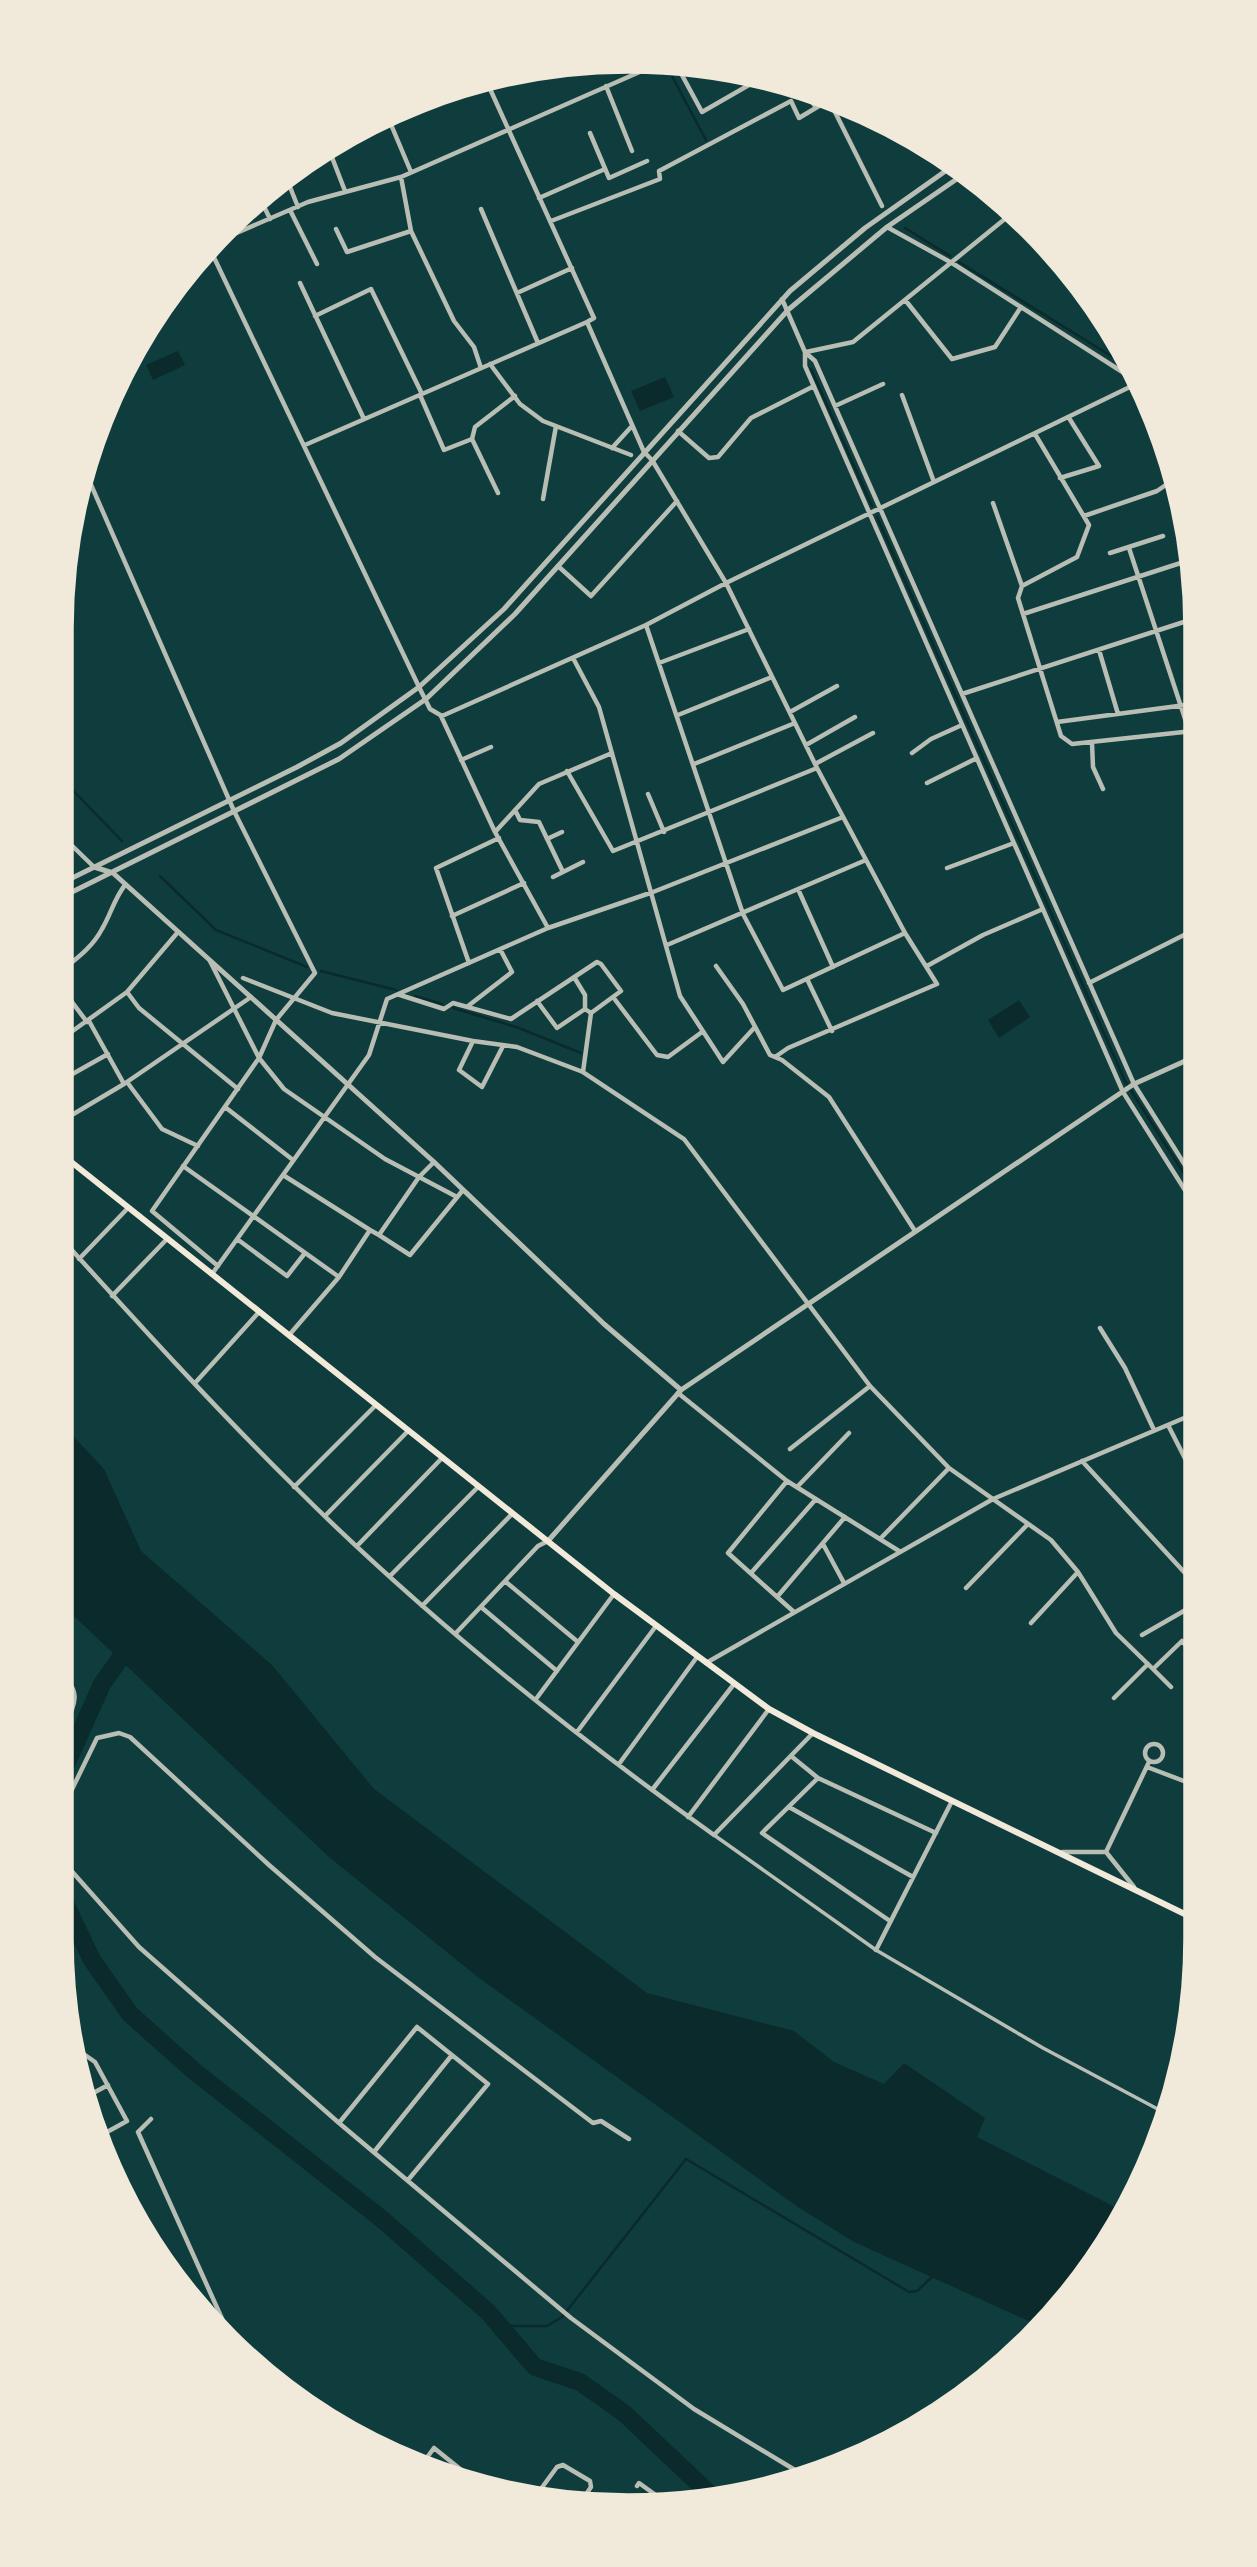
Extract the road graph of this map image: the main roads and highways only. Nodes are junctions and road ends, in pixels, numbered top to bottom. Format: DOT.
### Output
graph roads {
  1 [pos="72,1164"];
  2 [pos="1185,1914"];
  1 -- 2 [label="main road"];
}
